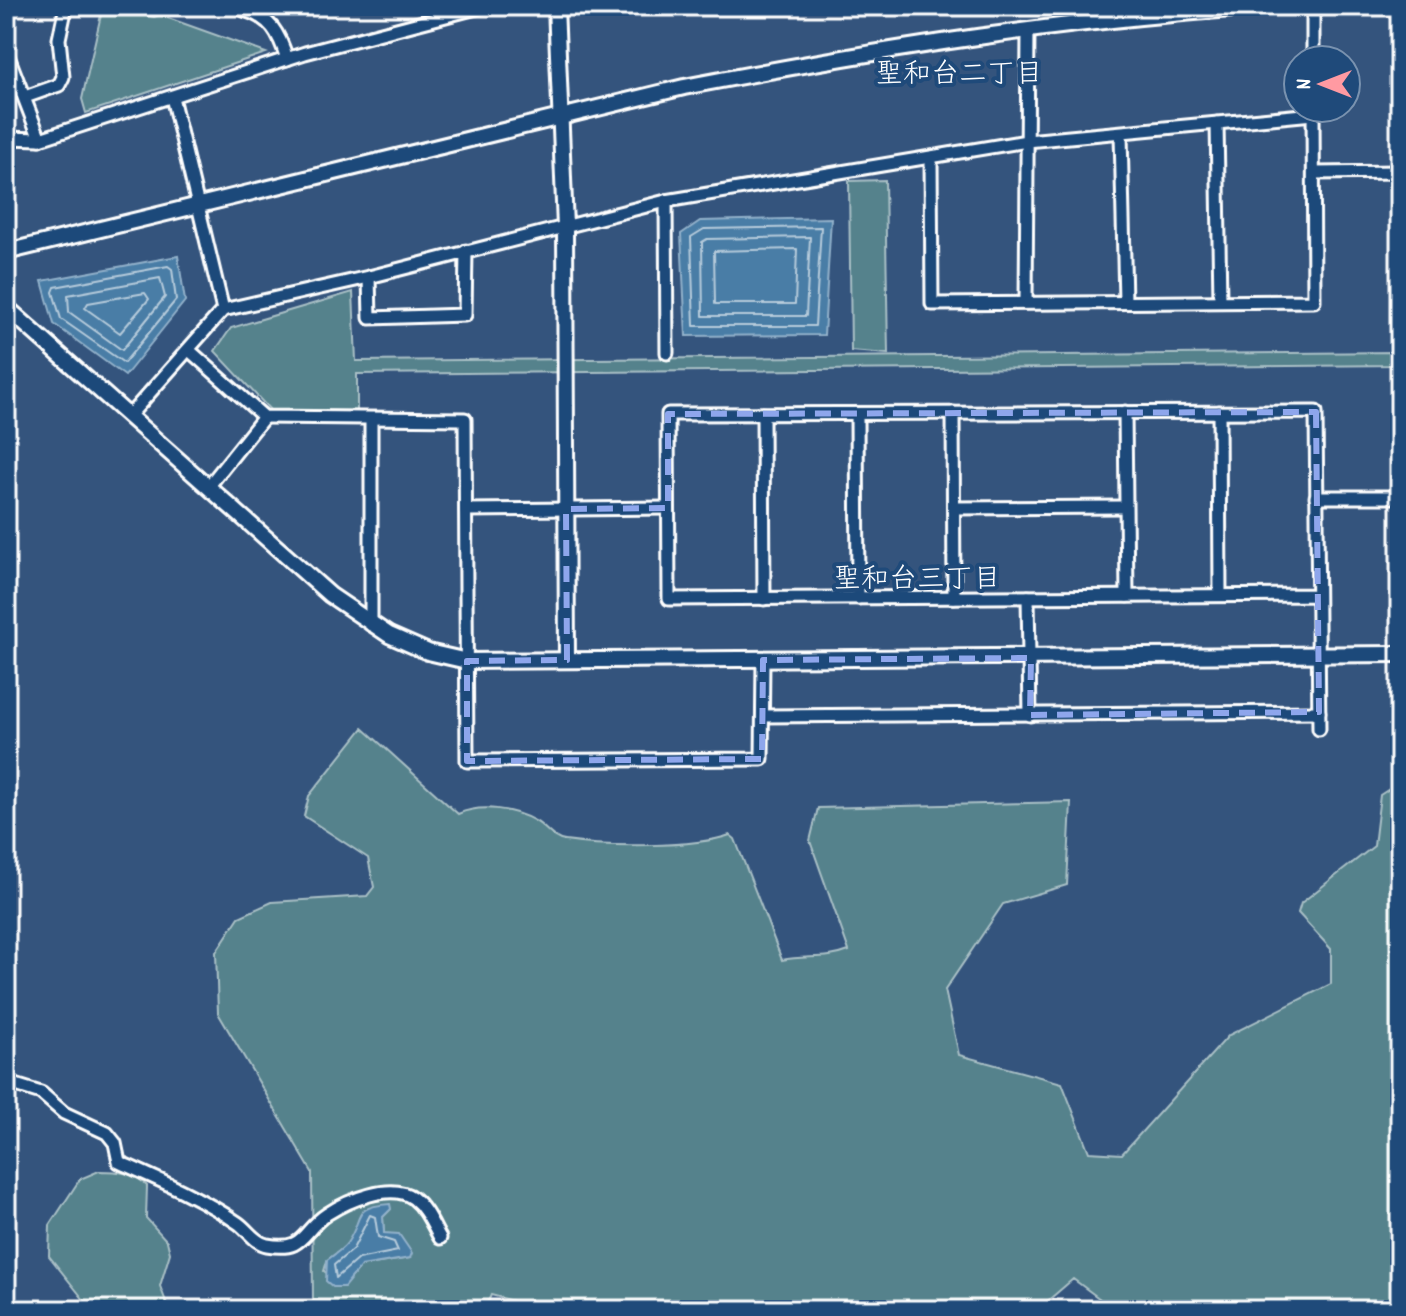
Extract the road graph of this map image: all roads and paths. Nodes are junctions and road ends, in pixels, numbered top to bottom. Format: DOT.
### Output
graph roads {
  1 [pos="66,6"];
  2 [pos="484,6"];
  3 [pos="556,6"];
  4 [pos="1277,6"];
  5 [pos="1313,6"];
  6 [pos="1191,9"];
  7 [pos="244,10"];
  8 [pos="266,11"];
  9 [pos="1028,30"];
  10 [pos="1313,44"];
  11 [pos="6,51"];
  12 [pos="287,59"];
  13 [pos="25,97"];
  14 [pos="172,97"];
  15 [pos="1282,115"];
  16 [pos="562,116"];
  17 [pos="1217,123"];
  18 [pos="1313,124"];
  19 [pos="1121,134"];
  20 [pos="6,138"];
  21 [pos="40,139"];
  22 [pos="1027,141"];
  23 [pos="931,158"];
  24 [pos="1400,172"];
  25 [pos="1314,173"];
  26 [pos="666,201"];
  27 [pos="197,205"];
  28 [pos="565,227"];
  29 [pos="466,251"];
  30 [pos="6,252"];
  31 [pos="369,277"];
  32 [pos="1220,300"];
  33 [pos="1125,301"];
  34 [pos="1026,302"];
  35 [pos="6,307"];
  36 [pos="223,310"];
  37 [pos="189,350"];
  38 [pos="667,353"];
  39 [pos="1125,412"];
  40 [pos="1219,412"];
  41 [pos="953,413"];
  42 [pos="763,414"];
  43 [pos="857,414"];
  44 [pos="128,417"];
  45 [pos="264,417"];
  46 [pos="371,419"];
  47 [pos="208,487"];
  48 [pos="1316,497"];
  49 [pos="1400,497"];
  50 [pos="1125,507"];
  51 [pos="668,508"];
  52 [pos="954,508"];
  53 [pos="566,509"];
  54 [pos="466,510"];
  55 [pos="1220,595"];
  56 [pos="1317,595"];
  57 [pos="1127,596"];
  58 [pos="954,597"];
  59 [pos="1028,597"];
  60 [pos="858,598"];
  61 [pos="764,599"];
  62 [pos="371,625"];
  63 [pos="1400,654"];
  64 [pos="1318,655"];
  65 [pos="1031,658"];
  66 [pos="567,660"];
  67 [pos="763,660"];
  68 [pos="467,661"];
  69 [pos="1319,712"];
  70 [pos="1030,715"];
  71 [pos="763,716"];
  72 [pos="1319,729"];
  73 [pos="6,1082"];
  74 [pos="440,1238"];
  1 -- 13 [label="street"];
  2 -- 12 [label="street"];
  3 -- 16 [label="street"];
  4 -- 6 [label="street"];
  5 -- 10 [label="street"];
  6 -- 9 [label="street"];
  7 -- 8 [label="street"];
  8 -- 12 [label="street"];
  9 -- 16 [label="street"];
  9 -- 22 [label="street"];
  11 -- 13 [label="street"];
  12 -- 14 [label="street"];
  13 -- 21 [label="street"];
  14 -- 21 [label="street"];
  14 -- 27 [label="street"];
  15 -- 17 [label="street"];
  16 -- 27 [label="street"];
  16 -- 28 [label="street"];
  17 -- 19 [label="street"];
  17 -- 32 [label="street"];
  18 -- 25 [label="street"];
  19 -- 22 [label="street"];
  19 -- 33 [label="street"];
  20 -- 21 [label="street"];
  22 -- 23 [label="street"];
  22 -- 34 [label="street"];
  23 -- 26 [label="street"];
  23 -- 34 [label="street"];
  24 -- 25 [label="street"];
  25 -- 32 [label="street"];
  26 -- 28 [label="street"];
  26 -- 38 [label="street"];
  27 -- 30 [label="street"];
  27 -- 36 [label="street"];
  28 -- 29 [label="street"];
  28 -- 53 [label="street"];
  29 -- 31 [label="street"];
  29 -- 31 [label="street"];
  31 -- 36 [label="street"];
  32 -- 33 [label="street"];
  33 -- 34 [label="street"];
  35 -- 44 [label="street"];
  36 -- 37 [label="street"];
  37 -- 44 [label="street"];
  37 -- 45 [label="street"];
  39 -- 40 [label="street"];
  39 -- 41 [label="street"];
  39 -- 50 [label="street"];
  40 -- 48 [label="street"];
  40 -- 55 [label="street"];
  41 -- 43 [label="street"];
  41 -- 52 [label="street"];
  42 -- 43 [label="street"];
  42 -- 51 [label="street"];
  42 -- 61 [label="street"];
  43 -- 60 [label="street"];
  44 -- 47 [label="street"];
  45 -- 46 [label="street"];
  45 -- 47 [label="street"];
  46 -- 54 [label="street"];
  46 -- 62 [label="street"];
  47 -- 62 [label="street"];
  48 -- 49 [label="street"];
  48 -- 56 [label="street"];
  50 -- 52 [label="street"];
  50 -- 57 [label="street"];
  51 -- 53 [label="street"];
  51 -- 61 [label="street"];
  52 -- 58 [label="street"];
  53 -- 54 [label="street"];
  53 -- 66 [label="street"];
  54 -- 68 [label="street"];
  55 -- 56 [label="street"];
  55 -- 57 [label="street"];
  56 -- 64 [label="street"];
  57 -- 59 [label="street"];
  58 -- 59 [label="street"];
  58 -- 60 [label="street"];
  59 -- 65 [label="street"];
  60 -- 61 [label="street"];
  62 -- 68 [label="street"];
  63 -- 64 [label="street"];
  64 -- 65 [label="street"];
  64 -- 69 [label="street"];
  65 -- 67 [label="street"];
  65 -- 70 [label="street"];
  66 -- 67 [label="street"];
  66 -- 68 [label="street"];
  67 -- 71 [label="street"];
  68 -- 71 [label="street"];
  69 -- 70 [label="street"];
  69 -- 72 [label="street"];
  70 -- 71 [label="street"];
  73 -- 74 [label="street"];
}
